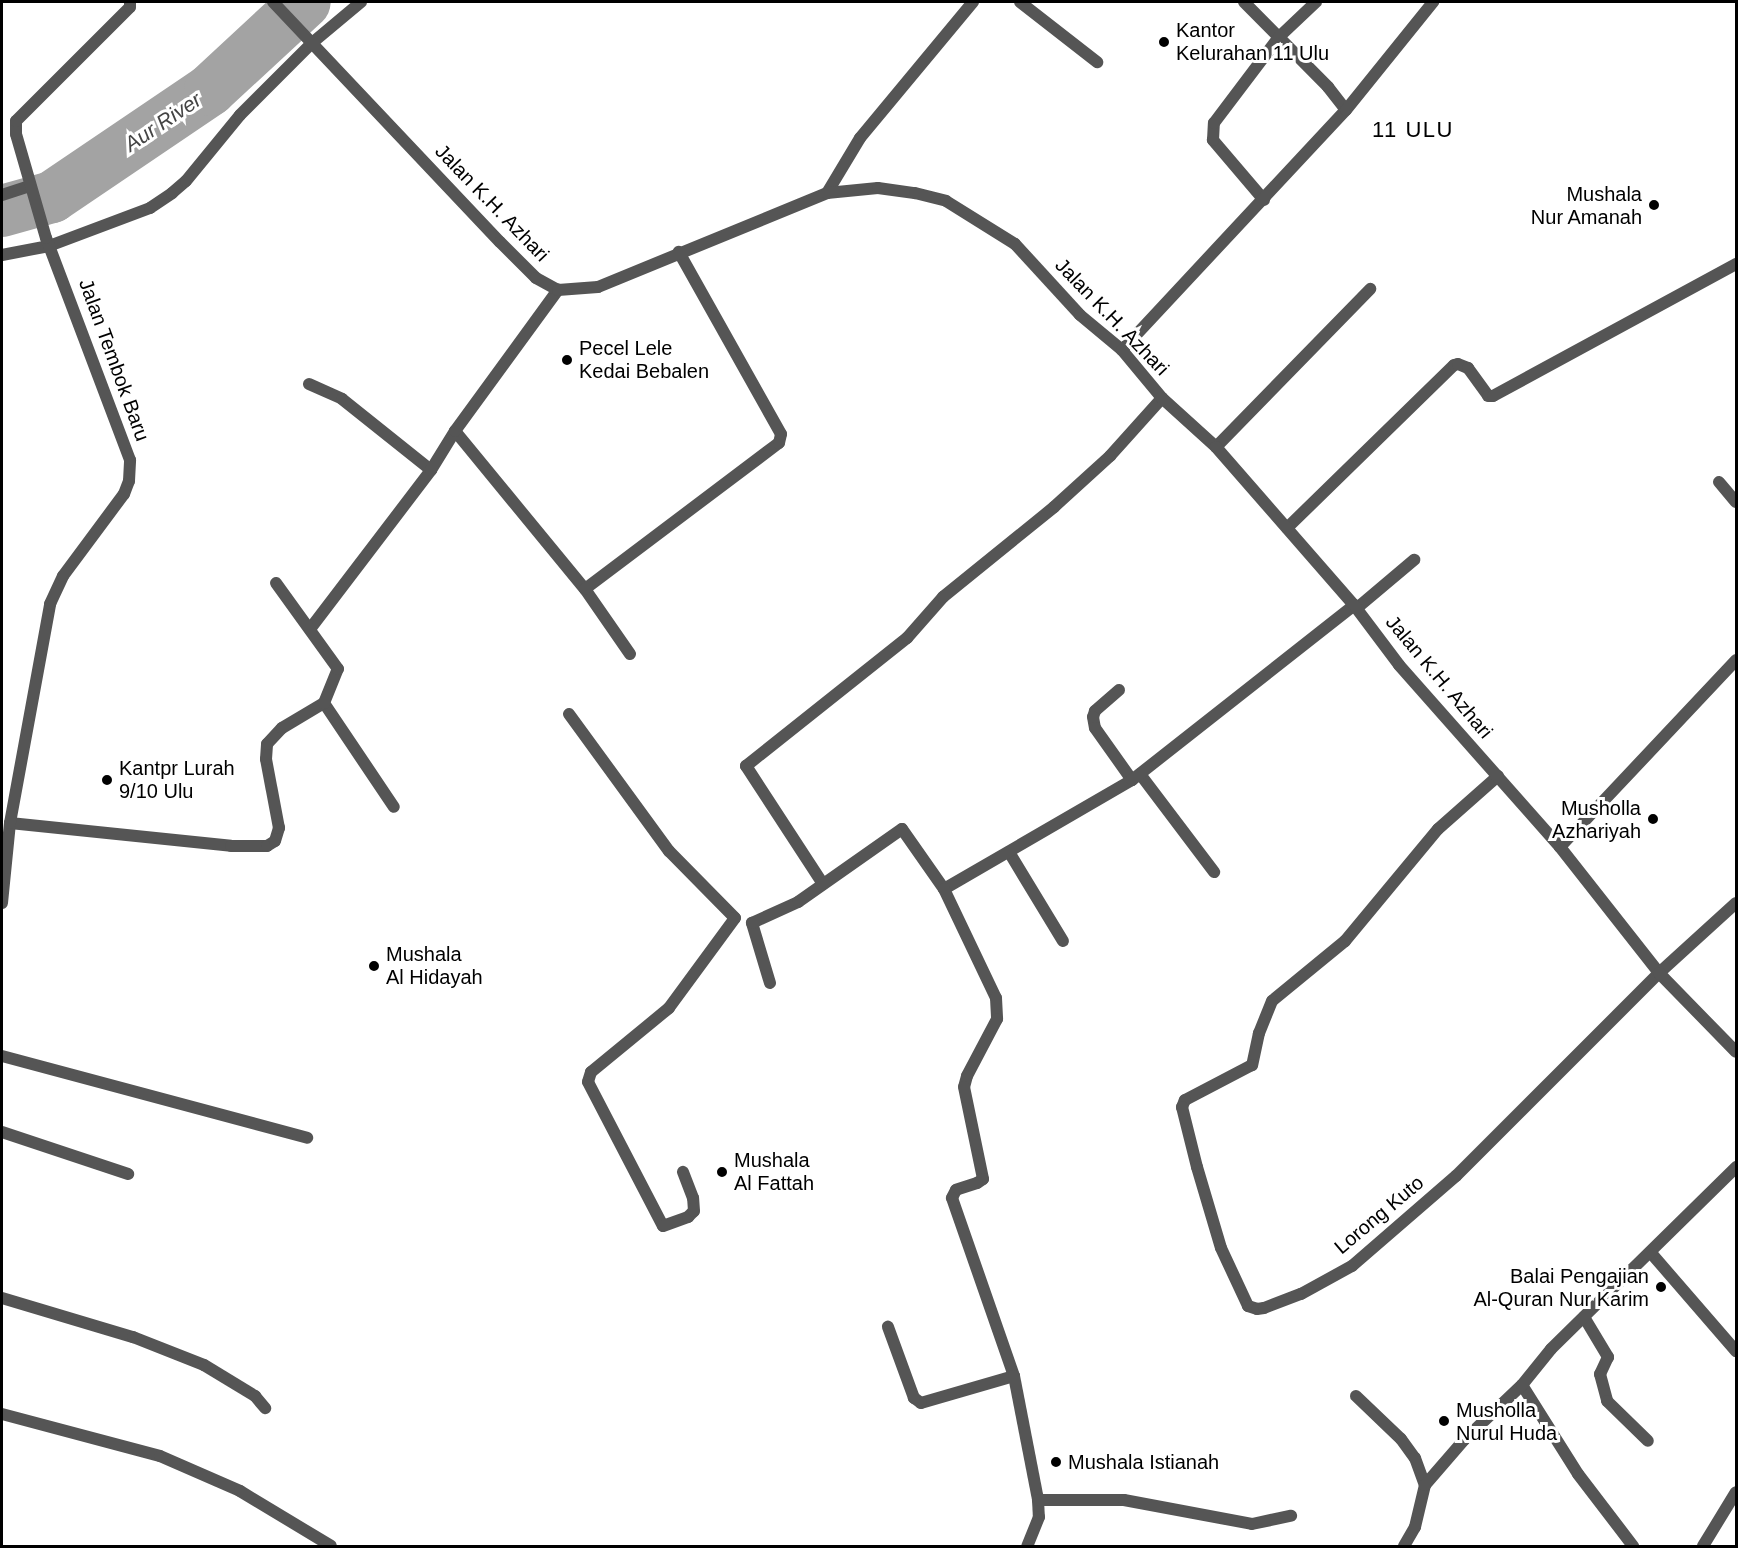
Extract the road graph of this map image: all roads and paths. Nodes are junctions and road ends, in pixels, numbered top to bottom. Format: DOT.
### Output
graph roads {
  1 [pos="130,2"];
  2 [pos="361,2"];
  3 [pos="974,2"];
  4 [pos="1020,2"];
  5 [pos="1244,2"];
  6 [pos="1316,2"];
  7 [pos="1432,2"];
  8 [pos="280,5"];
  9 [pos="1281,39"];
  10 [pos="310,41"];
  11 [pos="1097,62"];
  12 [pos="1346,110"];
  13 [pos="30,189"];
  14 [pos="827,193"];
  15 [pos="2,195"];
  16 [pos="1264,200"];
  17 [pos="47,242"];
  18 [pos="679,252"];
  19 [pos="2,255"];
  20 [pos="1737,264"];
  21 [pos="1370,289"];
  22 [pos="558,290"];
  23 [pos="1122,350"];
  24 [pos="309,384"];
  25 [pos="1162,398"];
  26 [pos="455,431"];
  27 [pos="1216,447"];
  28 [pos="431,470"];
  29 [pos="1719,482"];
  30 [pos="1737,502"];
  31 [pos="1287,528"];
  32 [pos="1414,561"];
  33 [pos="276,583"];
  34 [pos="585,590"];
  35 [pos="1355,606"];
  36 [pos="310,629"];
  37 [pos="630,654"];
  38 [pos="1735,663"];
  39 [pos="1119,690"];
  40 [pos="324,704"];
  41 [pos="569,714"];
  42 [pos="1498,776"];
  43 [pos="1136,777"];
  44 [pos="394,807"];
  45 [pos="10,823"];
  46 [pos="1560,847"];
  47 [pos="1009,852"];
  48 [pos="1214,872"];
  49 [pos="823,884"];
  50 [pos="944,889"];
  51 [pos="2,903"];
  52 [pos="1737,903"];
  53 [pos="735,918"];
  54 [pos="752,923"];
  55 [pos="1063,940"];
  56 [pos="1659,973"];
  57 [pos="770,983"];
  58 [pos="1737,1052"];
  59 [pos="2,1056"];
  60 [pos="2,1132"];
  61 [pos="307,1138"];
  62 [pos="1737,1167"];
  63 [pos="683,1172"];
  64 [pos="128,1174"];
  65 [pos="1651,1253"];
  66 [pos="2,1298"];
  67 [pos="1584,1317"];
  68 [pos="888,1327"];
  69 [pos="1737,1351"];
  70 [pos="1014,1376"];
  71 [pos="1522,1385"];
  72 [pos="1356,1396"];
  73 [pos="266,1408"];
  74 [pos="2,1414"];
  75 [pos="1648,1441"];
  76 [pos="1425,1485"];
  77 [pos="1737,1492"];
  78 [pos="1038,1500"];
  79 [pos="1291,1516"];
  80 [pos="331,1546"];
  81 [pos="1027,1546"];
  82 [pos="1404,1546"];
  83 [pos="1633,1546"];
  84 [pos="1703,1546"];
  1 -- 13 [label="street, Jalan Tembok Baru"];
  2 -- 10 [label="street"];
  3 -- 14 [label="street"];
  4 -- 11 [label="street"];
  5 -- 9 [label="street"];
  6 -- 9 [label="street"];
  7 -- 12 [label="street"];
  8 -- 10 [label="street, Jalan K.H. Azhari"];
  9 -- 12 [label="street"];
  9 -- 16 [label="street"];
  10 -- 17 [label="street"];
  10 -- 22 [label="street, Jalan K.H. Azhari"];
  12 -- 16 [label="street"];
  13 -- 15 [label="street"];
  13 -- 17 [label="street, Jalan Tembok Baru"];
  14 -- 18 [label="street, Jalan K.H. Azhari"];
  14 -- 23 [label="street, Jalan K.H. Azhari"];
  16 -- 23 [label="street"];
  17 -- 19 [label="street"];
  17 -- 45 [label="street, Jalan Tembok Baru"];
  18 -- 22 [label="street, Jalan K.H. Azhari"];
  18 -- 34 [label="street"];
  20 -- 31 [label="street"];
  21 -- 27 [label="street"];
  22 -- 26 [label="street"];
  23 -- 25 [label="street, Jalan K.H. Azhari"];
  24 -- 28 [label="street"];
  25 -- 27 [label="street, Jalan K.H. Azhari"];
  25 -- 49 [label="street"];
  26 -- 28 [label="street"];
  26 -- 34 [label="street"];
  27 -- 31 [label="street, Jalan K.H. Azhari"];
  28 -- 36 [label="street"];
  29 -- 30 [label="street"];
  31 -- 35 [label="street, Jalan K.H. Azhari"];
  32 -- 35 [label="street"];
  33 -- 36 [label="street"];
  34 -- 37 [label="street"];
  35 -- 42 [label="street, Jalan K.H. Azhari"];
  35 -- 43 [label="street"];
  36 -- 40 [label="street"];
  38 -- 46 [label="street"];
  39 -- 43 [label="street"];
  40 -- 44 [label="street"];
  40 -- 45 [label="street"];
  41 -- 53 [label="street"];
  42 -- 46 [label="street, Jalan K.H. Azhari"];
  42 -- 56 [label="street, Lorong Kuto"];
  43 -- 47 [label="street"];
  43 -- 48 [label="street"];
  45 -- 51 [label="street, Jalan Tembok Baru"];
  46 -- 56 [label="street, Jalan K.H. Azhari"];
  47 -- 50 [label="street"];
  47 -- 55 [label="street"];
  49 -- 50 [label="street"];
  49 -- 54 [label="street"];
  50 -- 70 [label="street"];
  52 -- 56 [label="street"];
  53 -- 54 [label="street"];
  53 -- 63 [label="street"];
  54 -- 57 [label="street"];
  56 -- 58 [label="street, Jalan K.H. Azhari"];
  59 -- 61 [label="street"];
  60 -- 64 [label="street"];
  62 -- 65 [label="street"];
  65 -- 67 [label="street"];
  65 -- 69 [label="street"];
  66 -- 73 [label="street"];
  67 -- 71 [label="street"];
  67 -- 75 [label="street"];
  68 -- 70 [label="street"];
  70 -- 78 [label="street"];
  71 -- 76 [label="street"];
  71 -- 83 [label="street"];
  72 -- 76 [label="street"];
  74 -- 80 [label="street"];
  76 -- 82 [label="street"];
  77 -- 84 [label="street"];
  78 -- 79 [label="street"];
  78 -- 81 [label="street"];
}
